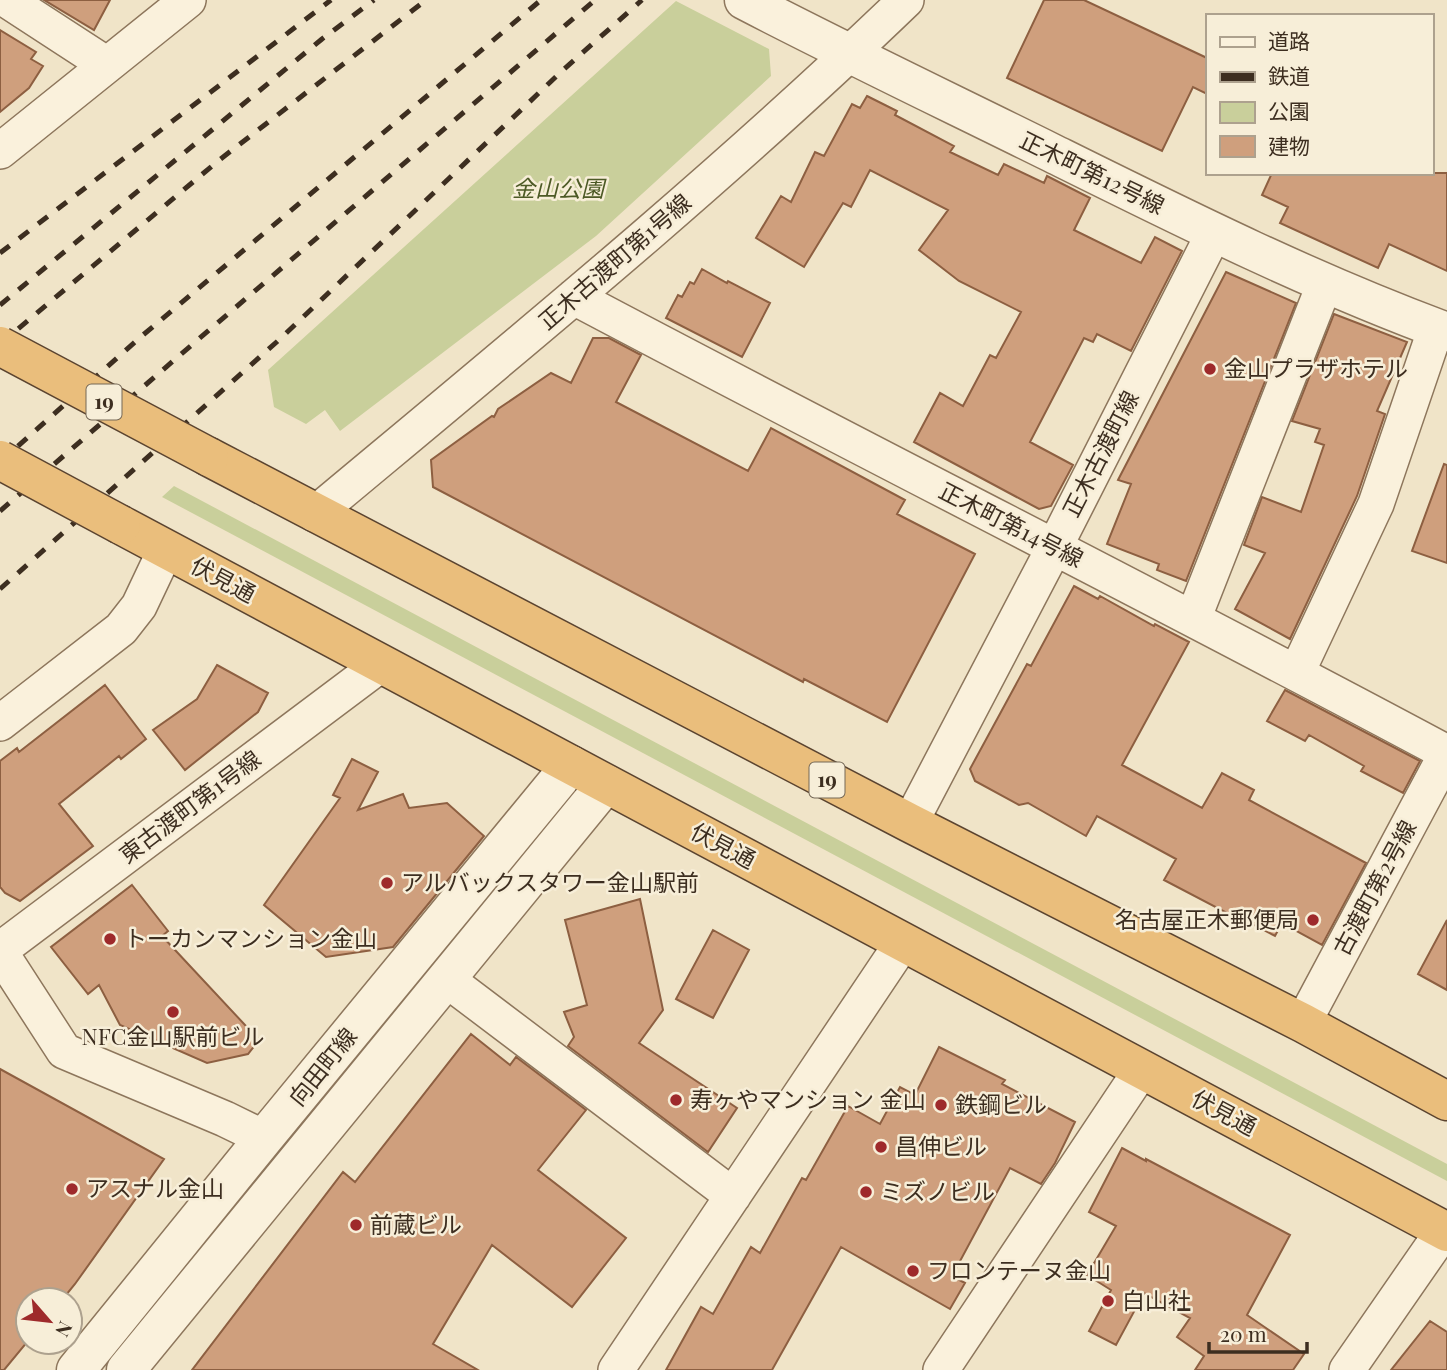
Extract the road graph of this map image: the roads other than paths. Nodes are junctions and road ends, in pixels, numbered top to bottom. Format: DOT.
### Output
graph roads {
  1 [pos="6,0"];
  2 [pos="188,0"];
  3 [pos="744,0"];
  4 [pos="906,0"];
  5 [pos="849,54"];
  6 [pos="107,65"];
  7 [pos="0,151"];
  8 [pos="1214,233"];
  9 [pos="1325,283"];
  10 [pos="575,297"];
  11 [pos="1442,330"];
  12 [pos="0,346"];
  13 [pos="0,460"];
  14 [pos="315,514"];
  15 [pos="1054,548"];
  16 [pos="166,549"];
  17 [pos="1193,619"];
  18 [pos="381,664"];
  19 [pos="1297,672"];
  20 [pos="0,723"];
  21 [pos="1447,753"];
  22 [pos="571,765"];
  23 [pos="606,784"];
  24 [pos="911,823"];
  25 [pos="903,943"];
  26 [pos="0,951"];
  27 [pos="446,979"];
  28 [pos="1303,1023"];
  29 [pos="1142,1069"];
  30 [pos="1447,1101"];
  31 [pos="264,1138"];
  32 [pos="733,1196"];
  33 [pos="1445,1231"];
  34 [pos="630,1365"];
  35 [pos="76,1370"];
  36 [pos="126,1370"];
  37 [pos="941,1370"];
  38 [pos="1347,1370"];
  1 -- 6 [label="street"];
  2 -- 6 [label="street"];
  3 -- 5 [label="street, 正木町第12号線"];
  4 -- 5 [label="street, 正木古渡町第1号線"];
  5 -- 8 [label="street, 正木町第12号線"];
  5 -- 10 [label="street, 正木古渡町第1号線"];
  6 -- 7 [label="street"];
  8 -- 9 [label="street, 正木町第12号線"];
  8 -- 15 [label="street, 正木古渡町線"];
  9 -- 11 [label="street, 正木町第12号線"];
  9 -- 17 [label="street"];
  10 -- 14 [label="street, 正木古渡町第1号線"];
  10 -- 15 [label="street, 正木町第14号線"];
  11 -- 19 [label="street"];
  12 -- 14 [label="highway, 19, bridge"];
  13 -- 16 [label="highway, 伏見通, bridge"];
  14 -- 24 [label="highway, 19"];
  15 -- 17 [label="street, 正木町第14号線"];
  15 -- 24 [label="street, 正木古渡町線"];
  16 -- 18 [label="highway, 伏見通"];
  16 -- 20 [label="street"];
  17 -- 19 [label="street, 正木町第14号線"];
  18 -- 22 [label="highway, 伏見通"];
  18 -- 26 [label="street, 東古渡町第1号線"];
  19 -- 21 [label="street, 正木町第14号線"];
  21 -- 28 [label="street, 古渡町第2号線"];
  22 -- 23 [label="highway, 伏見通"];
  22 -- 31 [label="street, 向田町線"];
  23 -- 25 [label="highway, 伏見通"];
  23 -- 27 [label="street, 向田町線"];
  24 -- 28 [label="highway, 19"];
  25 -- 29 [label="highway, 伏見通"];
  25 -- 32 [label="street"];
  26 -- 31 [label="street"];
  27 -- 32 [label="street"];
  27 -- 36 [label="street, 向田町線"];
  28 -- 30 [label="highway, 19"];
  29 -- 33 [label="highway, 伏見通"];
  29 -- 37 [label="street"];
  31 -- 35 [label="street, 向田町線"];
  32 -- 34 [label="street"];
  33 -- 38 [label="street"];
}
